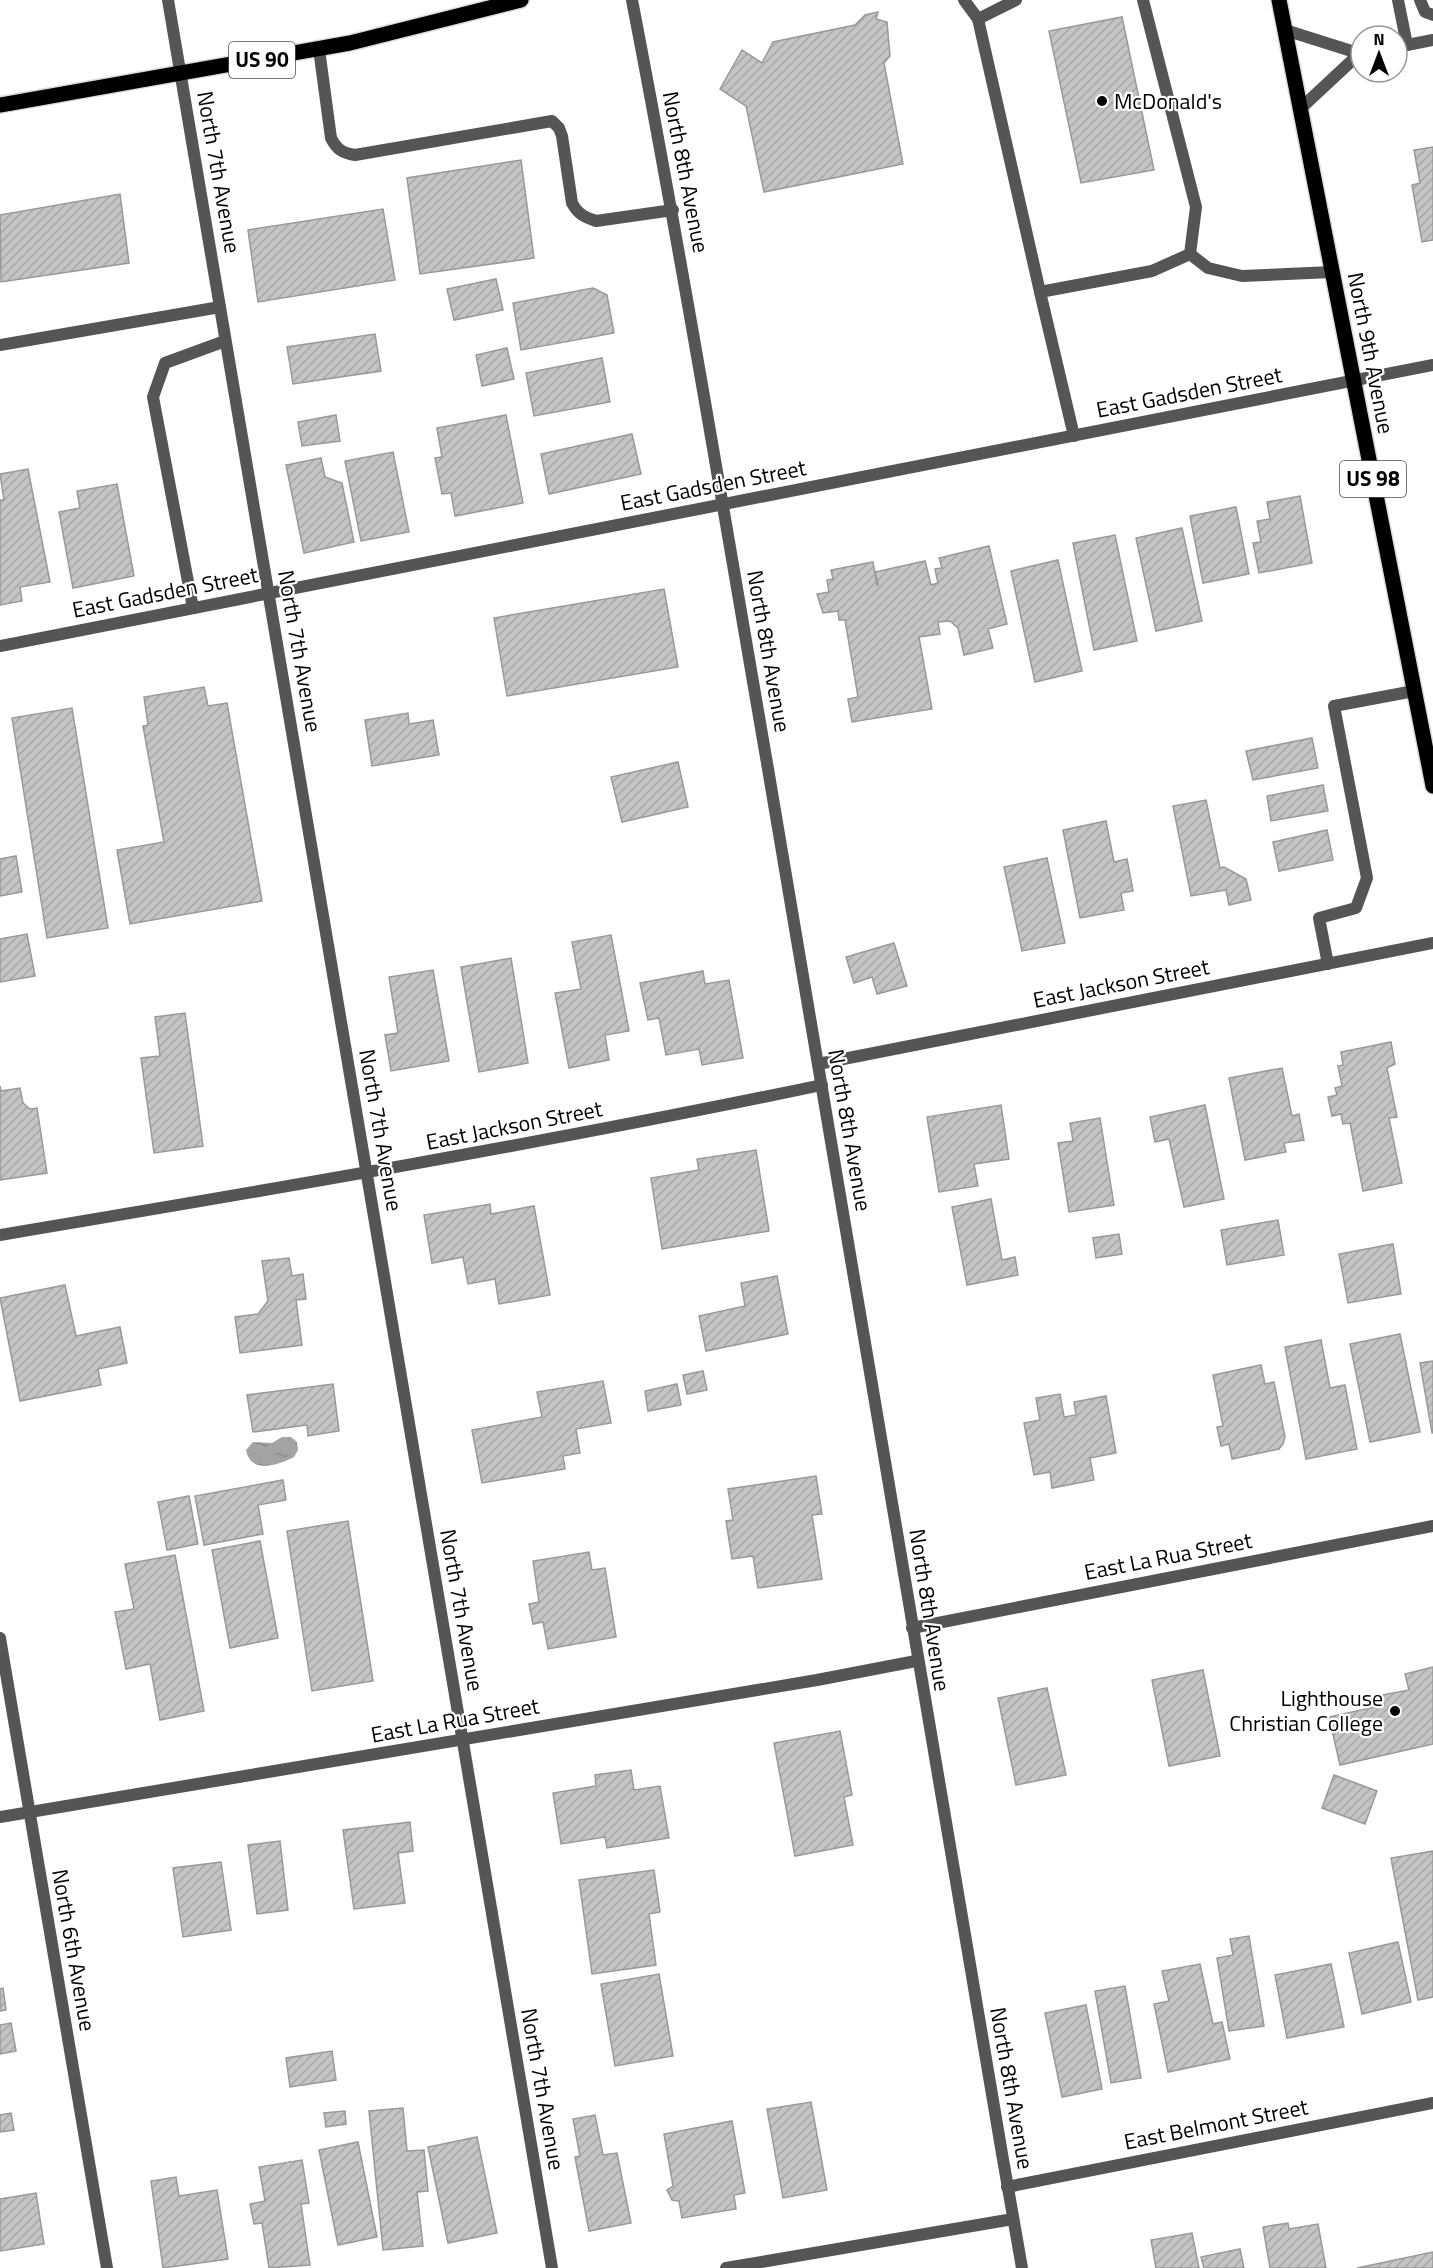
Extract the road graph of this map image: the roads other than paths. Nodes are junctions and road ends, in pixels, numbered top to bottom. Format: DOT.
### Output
graph roads {
  1 [pos="168,0"];
  2 [pos="521,0"];
  3 [pos="632,0"];
  4 [pos="964,0"];
  5 [pos="1016,0"];
  6 [pos="1143,0"];
  7 [pos="1279,0"];
  8 [pos="1398,0"];
  9 [pos="1420,0"];
  10 [pos="1433,15"];
  11 [pos="978,19"];
  12 [pos="1400,24"];
  13 [pos="1285,30"];
  14 [pos="1433,40"];
  15 [pos="1409,45"];
  16 [pos="319,49"];
  17 [pos="1349,50"];
  18 [pos="1349,64"];
  19 [pos="181,75"];
  20 [pos="0,105"];
  21 [pos="1300,109"];
  22 [pos="673,210"];
  23 [pos="1190,254"];
  24 [pos="1332,272"];
  25 [pos="1040,292"];
  26 [pos="220,307"];
  27 [pos="225,341"];
  28 [pos="0,345"];
  29 [pos="1433,365"];
  30 [pos="1353,381"];
  31 [pos="1074,436"];
  32 [pos="722,505"];
  33 [pos="268,594"];
  34 [pos="193,608"];
  35 [pos="0,646"];
  36 [pos="1414,691"];
  37 [pos="1433,786"];
  38 [pos="1433,943"];
  39 [pos="1328,964"];
  40 [pos="818,1064"];
  41 [pos="822,1085"];
  42 [pos="367,1173"];
  43 [pos="0,1235"];
  44 [pos="1433,1526"];
  45 [pos="912,1628"];
  46 [pos="0,1638"];
  47 [pos="916,1661"];
  48 [pos="463,1740"];
  49 [pos="30,1812"];
  50 [pos="0,1817"];
  51 [pos="1433,2103"];
  52 [pos="1007,2187"];
  53 [pos="1013,2219"];
  54 [pos="107,2268"];
  55 [pos="552,2268"];
  56 [pos="726,2268"];
  57 [pos="1022,2268"];
  1 -- 19 [label="street, North 7th Avenue"];
  2 -- 16 [label="main road, US 90"];
  3 -- 22 [label="street, North 8th Avenue"];
  4 -- 11 [label="street"];
  5 -- 11 [label="street"];
  6 -- 23 [label="street"];
  7 -- 13 [label="main road, North 9th Avenue / US 98"];
  8 -- 12 [label="street"];
  9 -- 10 [label="street"];
  11 -- 25 [label="street"];
  13 -- 17 [label="street"];
  13 -- 21 [label="main road, North 9th Avenue / US 98"];
  14 -- 15 [label="street"];
  16 -- 19 [label="main road, US 90"];
  16 -- 22 [label="street"];
  18 -- 21 [label="street"];
  19 -- 20 [label="main road, US 90"];
  19 -- 26 [label="street, North 7th Avenue"];
  21 -- 24 [label="main road, North 9th Avenue / US 98"];
  22 -- 32 [label="street, North 8th Avenue"];
  23 -- 24 [label="street"];
  23 -- 25 [label="street"];
  24 -- 30 [label="main road, North 9th Avenue / US 98"];
  25 -- 31 [label="street"];
  26 -- 27 [label="street, North 7th Avenue"];
  26 -- 28 [label="street"];
  27 -- 33 [label="street, North 7th Avenue"];
  27 -- 34 [label="street"];
  29 -- 30 [label="street, East Gadsden Street"];
  30 -- 31 [label="street, East Gadsden Street"];
  30 -- 36 [label="main road, North 9th Avenue / US 98"];
  31 -- 32 [label="street, East Gadsden Street"];
  32 -- 33 [label="street, East Gadsden Street"];
  32 -- 40 [label="street, North 8th Avenue"];
  33 -- 34 [label="street, East Gadsden Street"];
  33 -- 42 [label="street, North 7th Avenue"];
  34 -- 35 [label="street, East Gadsden Street"];
  36 -- 37 [label="main road, North 9th Avenue / US 98"];
  36 -- 39 [label="street"];
  38 -- 39 [label="street, East Jackson Street"];
  39 -- 40 [label="street, East Jackson Street"];
  40 -- 41 [label="street, North 8th Avenue"];
  41 -- 42 [label="street, East Jackson Street"];
  41 -- 45 [label="street, North 8th Avenue"];
  42 -- 43 [label="street, East Jackson Street"];
  42 -- 48 [label="street, North 7th Avenue"];
  44 -- 45 [label="street, East La Rua Street"];
  45 -- 47 [label="street, North 8th Avenue"];
  46 -- 49 [label="street, North 6th Avenue"];
  47 -- 48 [label="street, East La Rua Street"];
  47 -- 52 [label="street, North 8th Avenue"];
  48 -- 49 [label="street, East La Rua Street"];
  48 -- 55 [label="street, North 7th Avenue"];
  49 -- 50 [label="street, East La Rua Street"];
  49 -- 54 [label="street, North 6th Avenue"];
  51 -- 52 [label="street, East Belmont Street"];
  52 -- 53 [label="street, North 8th Avenue"];
  53 -- 56 [label="street"];
  53 -- 57 [label="street, North 8th Avenue"];
}
